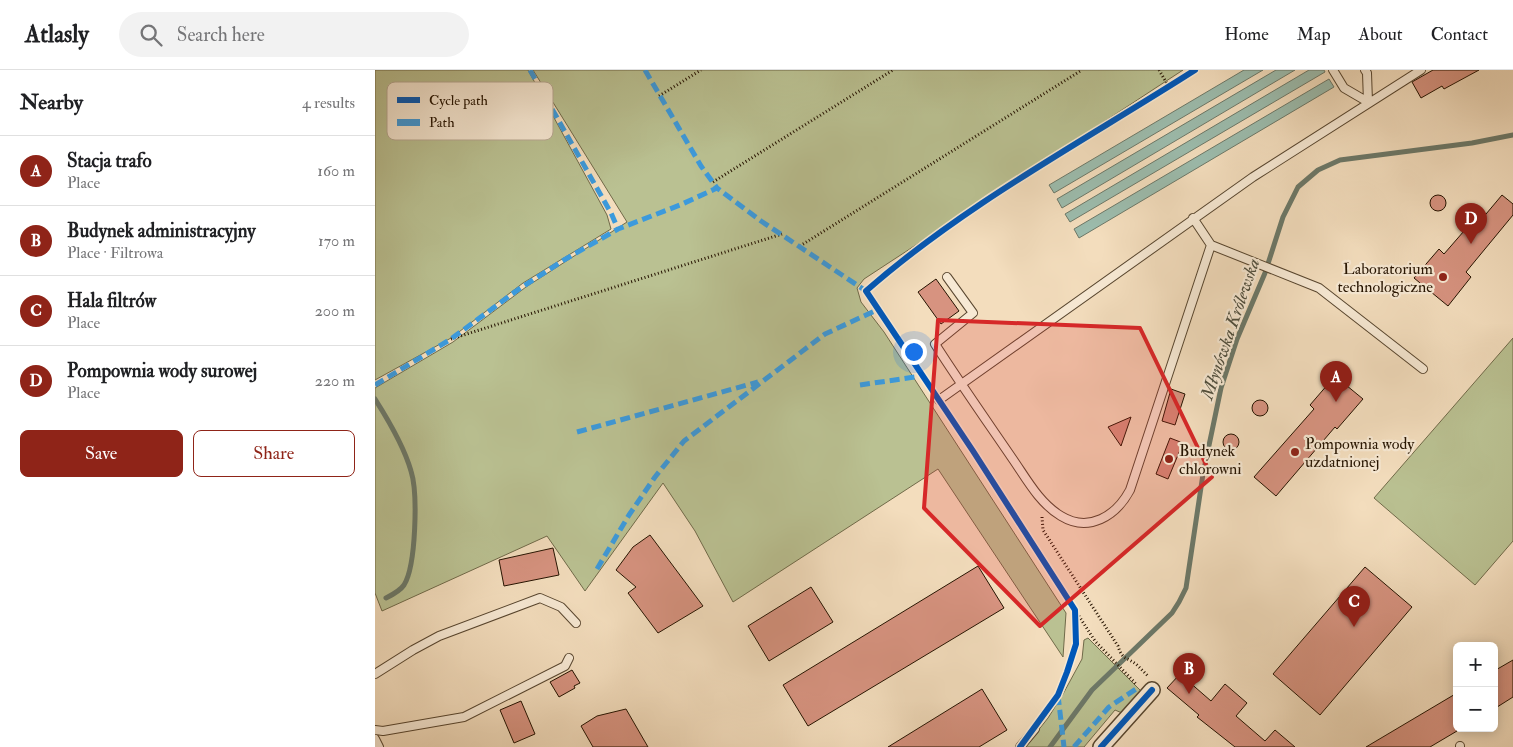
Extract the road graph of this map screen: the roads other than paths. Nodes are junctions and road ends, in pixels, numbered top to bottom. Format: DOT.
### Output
graph roads {
  1 [pos="1333,70"];
  2 [pos="1365,70"];
  3 [pos="1421,70"];
  4 [pos="1368,102"];
  5 [pos="1193,218"];
  6 [pos="1211,245"];
  7 [pos="947,277"];
  8 [pos="1423,369"];
  9 [pos="961,385"];
  10 [pos="939,400"];
  11 [pos="575,623"];
  12 [pos="569,658"];
  13 [pos="375,674"];
  14 [pos="1150,688"];
  15 [pos="1035,729"];
  16 [pos="375,730"];
  17 [pos="375,739"];
  18 [pos="379,747"];
  19 [pos="1020,747"];
  20 [pos="1101,747"];
  1 -- 4 [label="lane"];
  2 -- 4 [label="lane"];
  3 -- 4 [label="lane"];
  4 -- 5 [label="lane"];
  5 -- 6 [label="lane"];
  5 -- 9 [label="lane"];
  6 -- 8 [label="lane"];
  6 -- 9 [label="lane"];
  7 -- 9 [label="lane"];
  9 -- 10 [label="lane"];
  11 -- 13 [label="lane"];
  12 -- 16 [label="lane"];
  14 -- 20 [label="street"];
  15 -- 19 [label="lane"];
  17 -- 18 [label="lane"];
}
